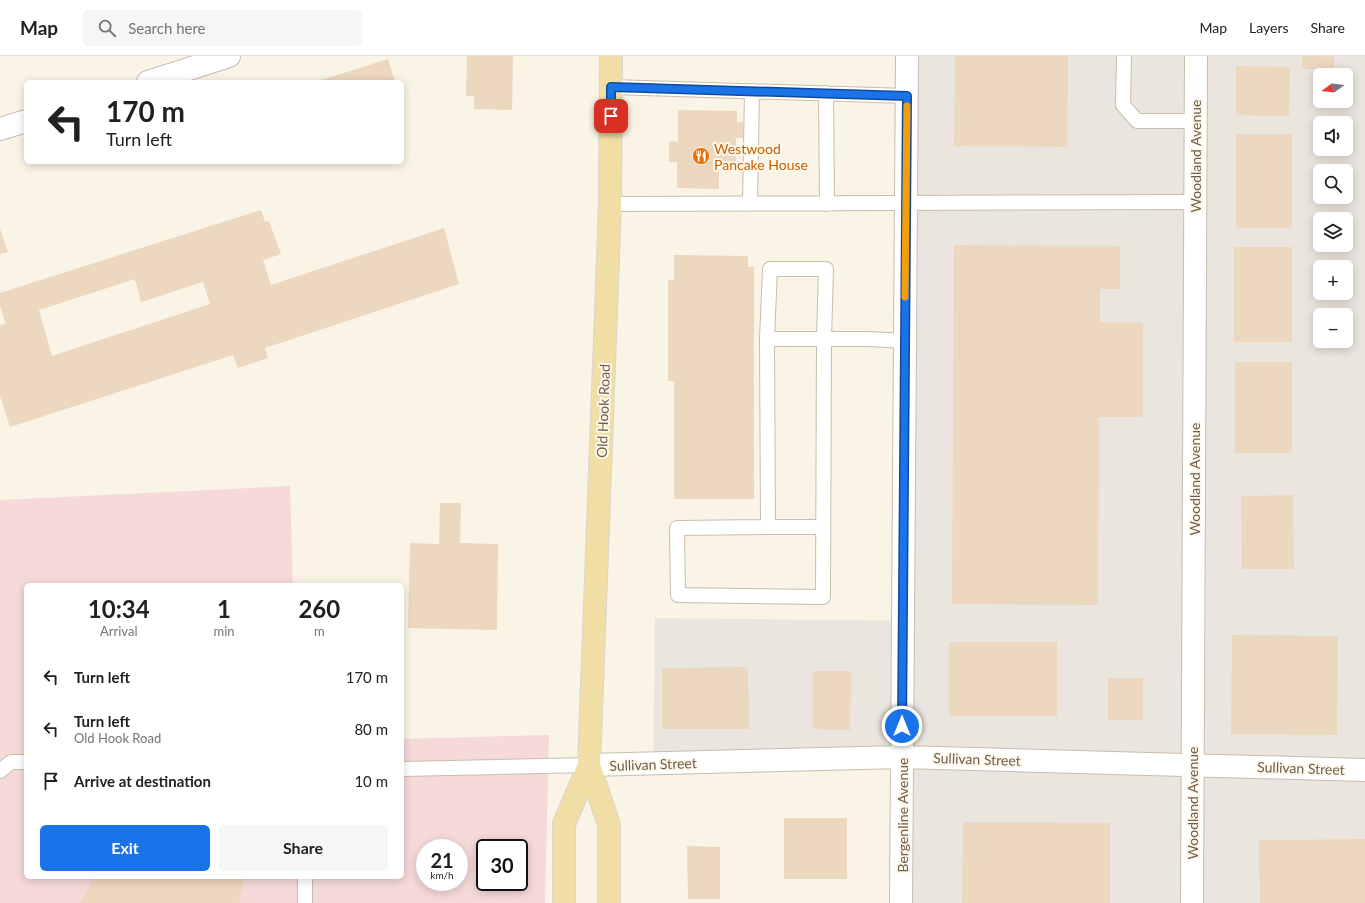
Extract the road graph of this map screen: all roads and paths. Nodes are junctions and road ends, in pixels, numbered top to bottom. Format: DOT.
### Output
graph roads {
  1 [pos="229,56"];
  2 [pos="611,56"];
  3 [pos="907,56"];
  4 [pos="1124,56"];
  5 [pos="1196,56"];
  6 [pos="204,60"];
  7 [pos="153,80"];
  8 [pos="611,87"];
  9 [pos="752,91"];
  10 [pos="826,93"];
  11 [pos="907,96"];
  12 [pos="24,122"];
  13 [pos="1196,122"];
  14 [pos="0,129"];
  15 [pos="1195,202"];
  16 [pos="610,204"];
  17 [pos="750,204"];
  18 [pos="827,204"];
  19 [pos="906,204"];
  20 [pos="767,339"];
  21 [pos="824,339"];
  22 [pos="905,341"];
  23 [pos="768,527"];
  24 [pos="823,527"];
  25 [pos="902,757"];
  26 [pos="24,762"];
  27 [pos="1192,765"];
  28 [pos="589,766"];
  29 [pos="404,769"];
  30 [pos="1365,770"];
  31 [pos="0,772"];
  32 [pos="305,879"];
  33 [pos="305,903"];
  34 [pos="564,903"];
  35 [pos="609,903"];
  36 [pos="901,903"];
  37 [pos="1192,903"];
  1 -- 6 [label="street"];
  2 -- 8 [label="main road, Old Hook Road"];
  3 -- 11 [label="street, Bergenline Avenue"];
  4 -- 13 [label="lane"];
  5 -- 13 [label="street, Woodland Avenue"];
  6 -- 7 [label="street"];
  8 -- 9 [label="lane"];
  8 -- 16 [label="main road, Old Hook Road"];
  9 -- 10 [label="lane"];
  9 -- 17 [label="lane"];
  10 -- 11 [label="lane"];
  10 -- 18 [label="lane"];
  11 -- 19 [label="street, Bergenline Avenue"];
  12 -- 14 [label="street"];
  13 -- 15 [label="street, Woodland Avenue"];
  15 -- 19 [label="lane"];
  15 -- 27 [label="street, Woodland Avenue"];
  16 -- 17 [label="lane"];
  16 -- 28 [label="main road, Old Hook Road"];
  17 -- 18 [label="lane"];
  18 -- 19 [label="lane"];
  19 -- 22 [label="street, Bergenline Avenue"];
  20 -- 21 [label="lane"];
  20 -- 21 [label="lane"];
  20 -- 23 [label="lane"];
  21 -- 22 [label="lane"];
  21 -- 24 [label="lane"];
  22 -- 25 [label="street, Bergenline Avenue"];
  23 -- 24 [label="lane"];
  23 -- 24 [label="lane"];
  25 -- 27 [label="street, Sullivan Street"];
  25 -- 28 [label="street, Sullivan Street"];
  25 -- 36 [label="street, Bergenline Avenue"];
  26 -- 31 [label="lane"];
  27 -- 30 [label="street, Sullivan Street"];
  27 -- 37 [label="street, Woodland Avenue"];
  28 -- 29 [label="lane"];
  28 -- 34 [label="main road, Old Hook Road"];
  28 -- 35 [label="main road, Old Hook Road"];
  32 -- 33 [label="lane"];
}
